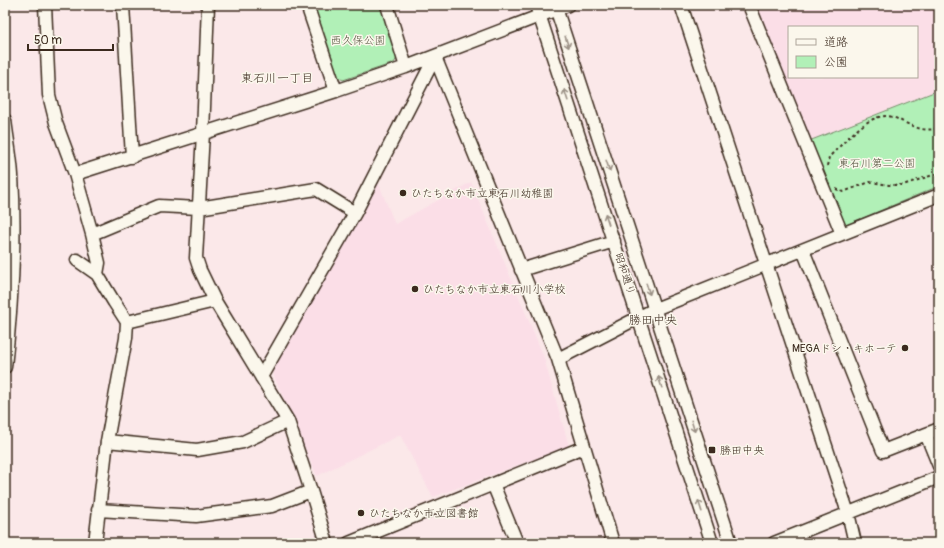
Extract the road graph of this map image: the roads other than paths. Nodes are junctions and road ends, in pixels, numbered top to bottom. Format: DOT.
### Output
graph roads {
  1 [pos="45,5"];
  2 [pos="123,5"];
  3 [pos="208,5"];
  4 [pos="307,5"];
  5 [pos="387,5"];
  6 [pos="568,5"];
  7 [pos="681,5"];
  8 [pos="749,5"];
  9 [pos="556,7"];
  10 [pos="538,11"];
  11 [pos="435,57"];
  12 [pos="406,67"];
  13 [pos="336,91"];
  14 [pos="5,120"];
  15 [pos="203,133"];
  16 [pos="132,157"];
  17 [pos="75,174"];
  18 [pos="939,194"];
  19 [pos="199,208"];
  20 [pos="355,213"];
  21 [pos="92,234"];
  22 [pos="842,234"];
  23 [pos="614,241"];
  24 [pos="803,250"];
  25 [pos="77,260"];
  26 [pos="766,265"];
  27 [pos="521,270"];
  28 [pos="97,274"];
  29 [pos="215,301"];
  30 [pos="655,309"];
  31 [pos="639,317"];
  32 [pos="127,322"];
  33 [pos="558,359"];
  34 [pos="5,367"];
  35 [pos="261,377"];
  36 [pos="288,421"];
  37 [pos="939,429"];
  38 [pos="926,434"];
  39 [pos="107,440"];
  40 [pos="584,447"];
  41 [pos="939,466"];
  42 [pos="939,477"];
  43 [pos="493,484"];
  44 [pos="311,491"];
  45 [pos="98,510"];
  46 [pos="848,513"];
  47 [pos="95,543"];
  48 [pos="327,543"];
  49 [pos="349,543"];
  50 [pos="517,543"];
  51 [pos="613,543"];
  52 [pos="712,543"];
  53 [pos="731,543"];
  54 [pos="774,543"];
  55 [pos="855,543"];
  1 -- 17 [label="street"];
  2 -- 16 [label="street"];
  3 -- 15 [label="street"];
  4 -- 13 [label="street"];
  5 -- 12 [label="street"];
  6 -- 9 [label="street"];
  7 -- 26 [label="street"];
  8 -- 22 [label="street"];
  9 -- 10 [label="street"];
  9 -- 30 [label="street, 昭和通り, one-way"];
  10 -- 11 [label="street"];
  23 -- 10 [label="street, 昭和通り, one-way"];
  11 -- 12 [label="street"];
  11 -- 20 [label="street"];
  11 -- 27 [label="street"];
  12 -- 13 [label="street"];
  13 -- 15 [label="street"];
  14 -- 34 [label="street"];
  15 -- 16 [label="street"];
  15 -- 19 [label="street"];
  16 -- 17 [label="street"];
  17 -- 21 [label="street"];
  18 -- 22 [label="street"];
  19 -- 20 [label="street"];
  19 -- 21 [label="street"];
  19 -- 29 [label="street"];
  20 -- 35 [label="street"];
  21 -- 28 [label="street"];
  22 -- 24 [label="street"];
  23 -- 27 [label="street"];
  23 -- 31 [label="street, 昭和通り"];
  24 -- 26 [label="street"];
  24 -- 38 [label="street"];
  25 -- 28 [label="street"];
  26 -- 30 [label="street"];
  26 -- 46 [label="street"];
  27 -- 33 [label="street"];
  28 -- 32 [label="street"];
  29 -- 32 [label="street"];
  29 -- 35 [label="street"];
  30 -- 31 [label="street"];
  30 -- 53 [label="street, 昭和通り, one-way"];
  31 -- 33 [label="street"];
  52 -- 31 [label="street, 昭和通り, one-way"];
  32 -- 39 [label="street"];
  33 -- 40 [label="street"];
  35 -- 36 [label="street"];
  36 -- 39 [label="street"];
  36 -- 44 [label="street"];
  37 -- 38 [label="street"];
  38 -- 41 [label="street"];
  39 -- 45 [label="street"];
  40 -- 43 [label="street"];
  40 -- 51 [label="street"];
  42 -- 46 [label="street"];
  43 -- 49 [label="street"];
  43 -- 50 [label="street"];
  44 -- 45 [label="street"];
  44 -- 48 [label="street"];
  45 -- 47 [label="street"];
  46 -- 54 [label="street"];
  46 -- 55 [label="street"];
}
